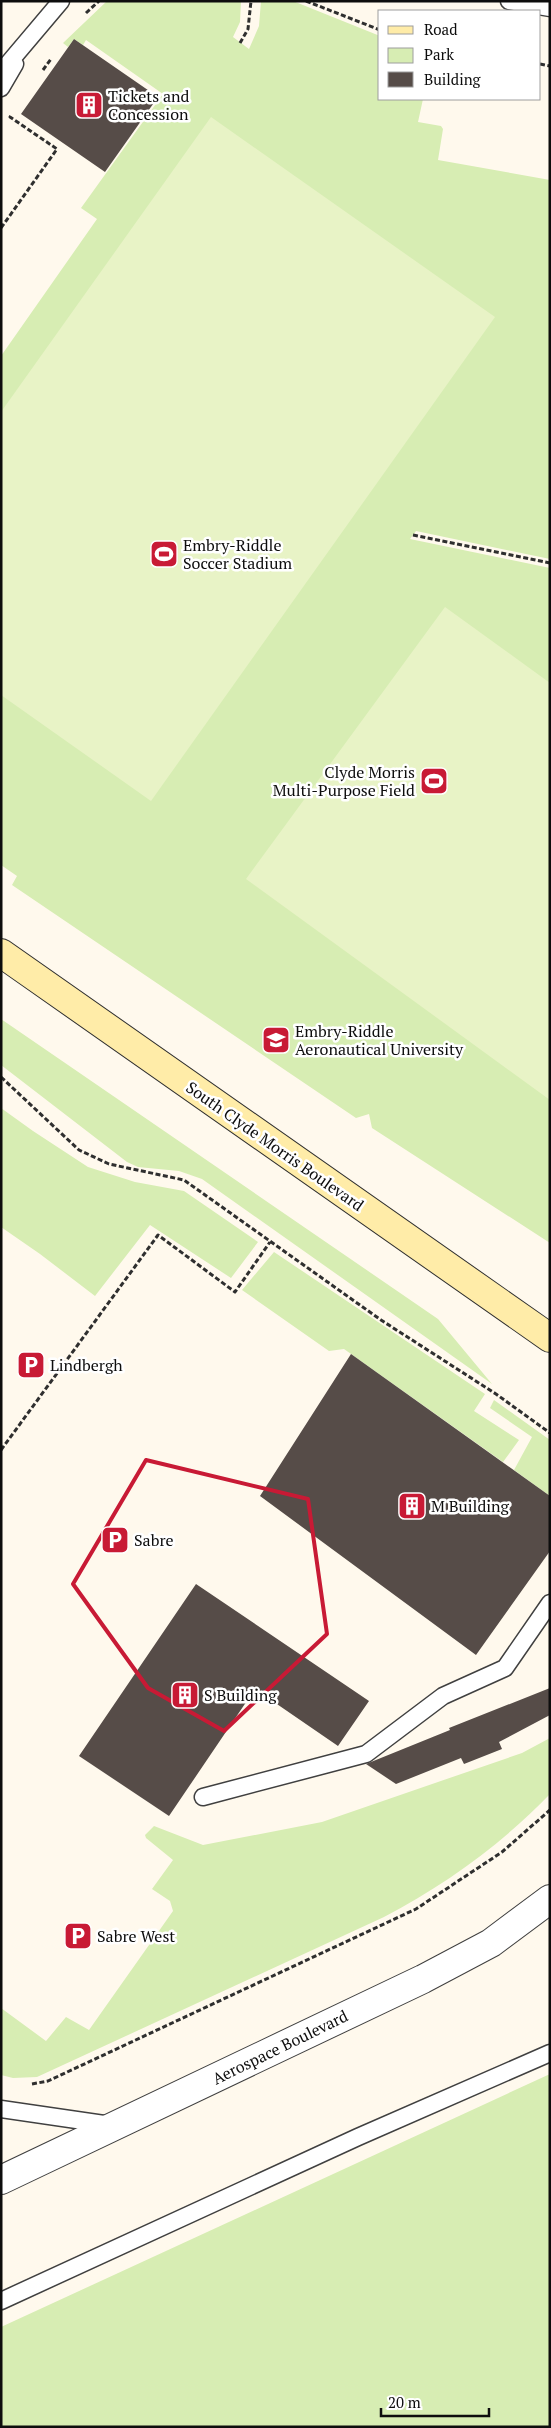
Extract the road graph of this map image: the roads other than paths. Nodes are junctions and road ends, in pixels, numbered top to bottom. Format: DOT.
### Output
graph roads {
  1 [pos="61,1"];
  2 [pos="509,1"];
  3 [pos="550,8"];
  4 [pos="30,38"];
  5 [pos="1,72"];
  6 [pos="1,88"];
  7 [pos="1,953"];
  8 [pos="550,1338"];
  9 [pos="550,1603"];
  10 [pos="203,1797"];
  11 [pos="550,1899"];
  12 [pos="550,2053"];
  13 [pos="1,2109"];
  14 [pos="116,2126"];
  15 [pos="1,2180"];
  16 [pos="1,2301"];
  1 -- 4 [label="lane"];
  2 -- 3 [label="lane"];
  4 -- 5 [label="lane"];
  4 -- 6 [label="lane"];
  7 -- 8 [label="main road, South Clyde Morris Boulevard"];
  9 -- 10 [label="lane"];
  11 -- 14 [label="street, Aerospace Boulevard"];
  12 -- 16 [label="lane"];
  13 -- 14 [label="lane"];
  14 -- 15 [label="street, Aerospace Boulevard"];
}
